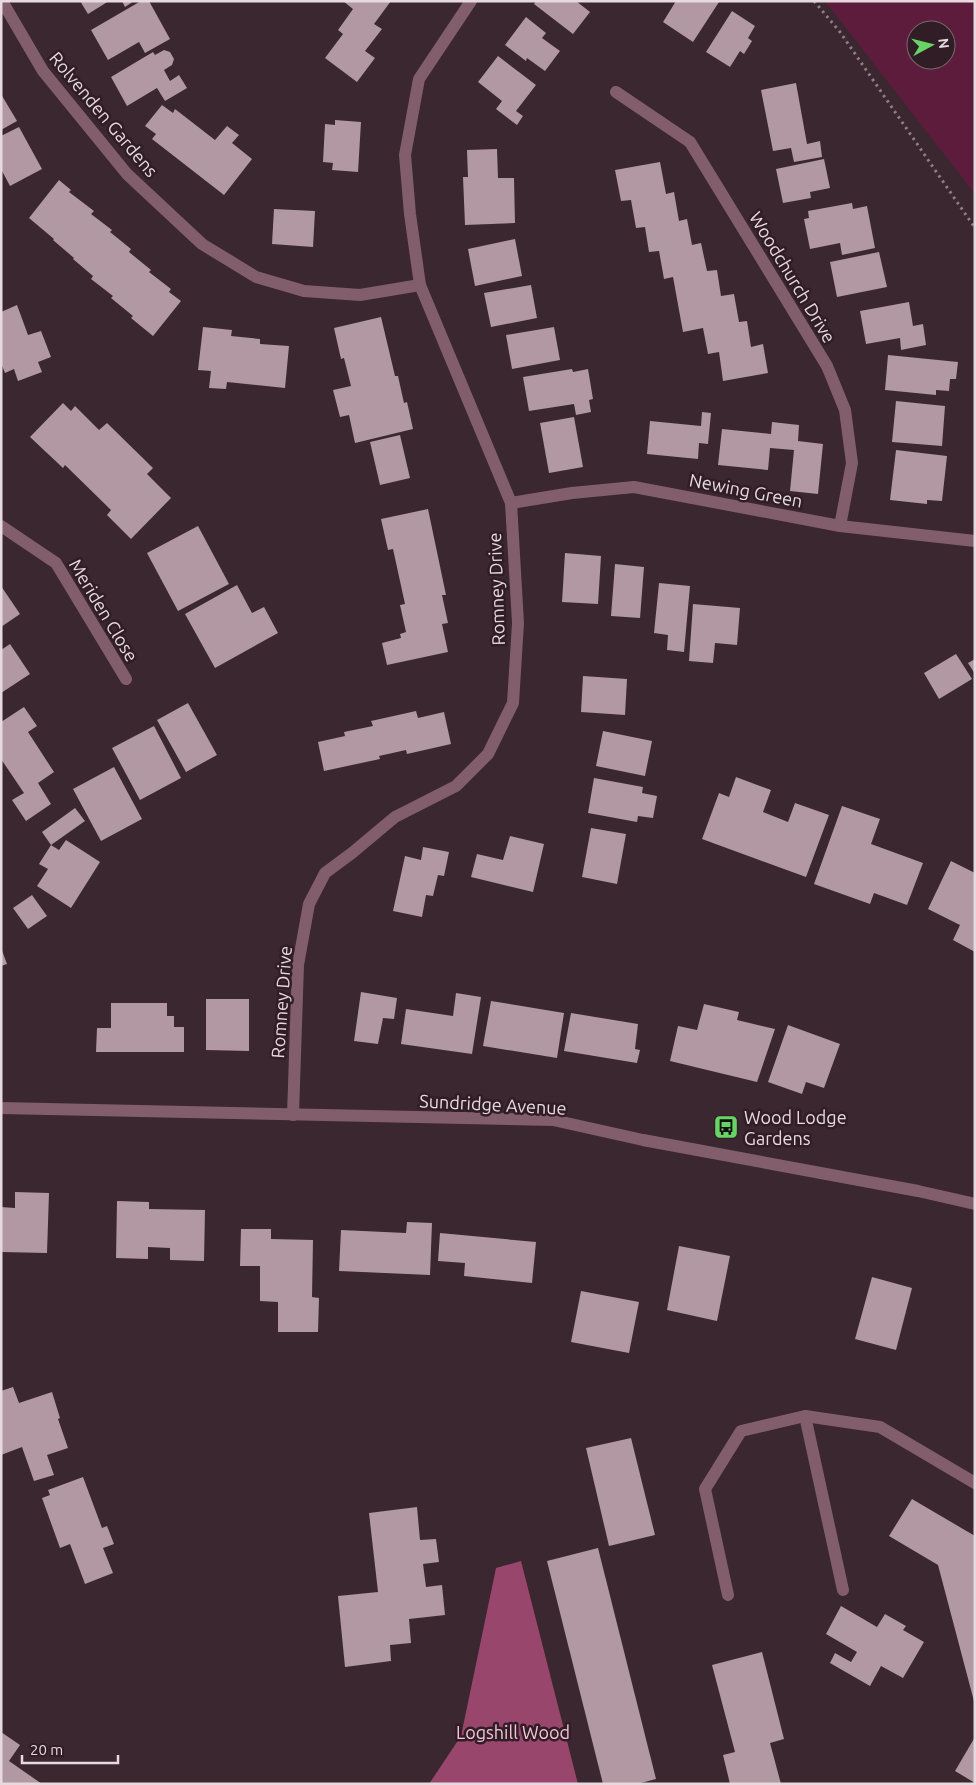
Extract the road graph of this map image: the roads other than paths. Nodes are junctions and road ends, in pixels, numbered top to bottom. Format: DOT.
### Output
graph roads {
  1 [pos="2,1"];
  2 [pos="471,1"];
  3 [pos="616,92"];
  4 [pos="420,285"];
  5 [pos="511,503"];
  6 [pos="1,526"];
  7 [pos="840,526"];
  8 [pos="975,541"];
  9 [pos="126,679"];
  10 [pos="1,1108"];
  11 [pos="293,1115"];
  12 [pos="975,1204"];
  13 [pos="805,1416"];
  14 [pos="975,1483"];
  15 [pos="843,1590"];
  16 [pos="728,1595"];
  1 -- 4 [label="street, Rolvenden Gardens"];
  2 -- 4 [label="street, Romney Drive"];
  3 -- 7 [label="street, Woodchurch Drive"];
  4 -- 5 [label="street, Romney Drive"];
  5 -- 7 [label="street, Newing Green"];
  5 -- 11 [label="street, Romney Drive"];
  6 -- 9 [label="street, Meriden Close"];
  7 -- 8 [label="street, Newing Green"];
  10 -- 11 [label="street, Sundridge Avenue"];
  11 -- 12 [label="street, Sundridge Avenue"];
  13 -- 14 [label="street"];
  13 -- 15 [label="street"];
  13 -- 16 [label="street"];
}
